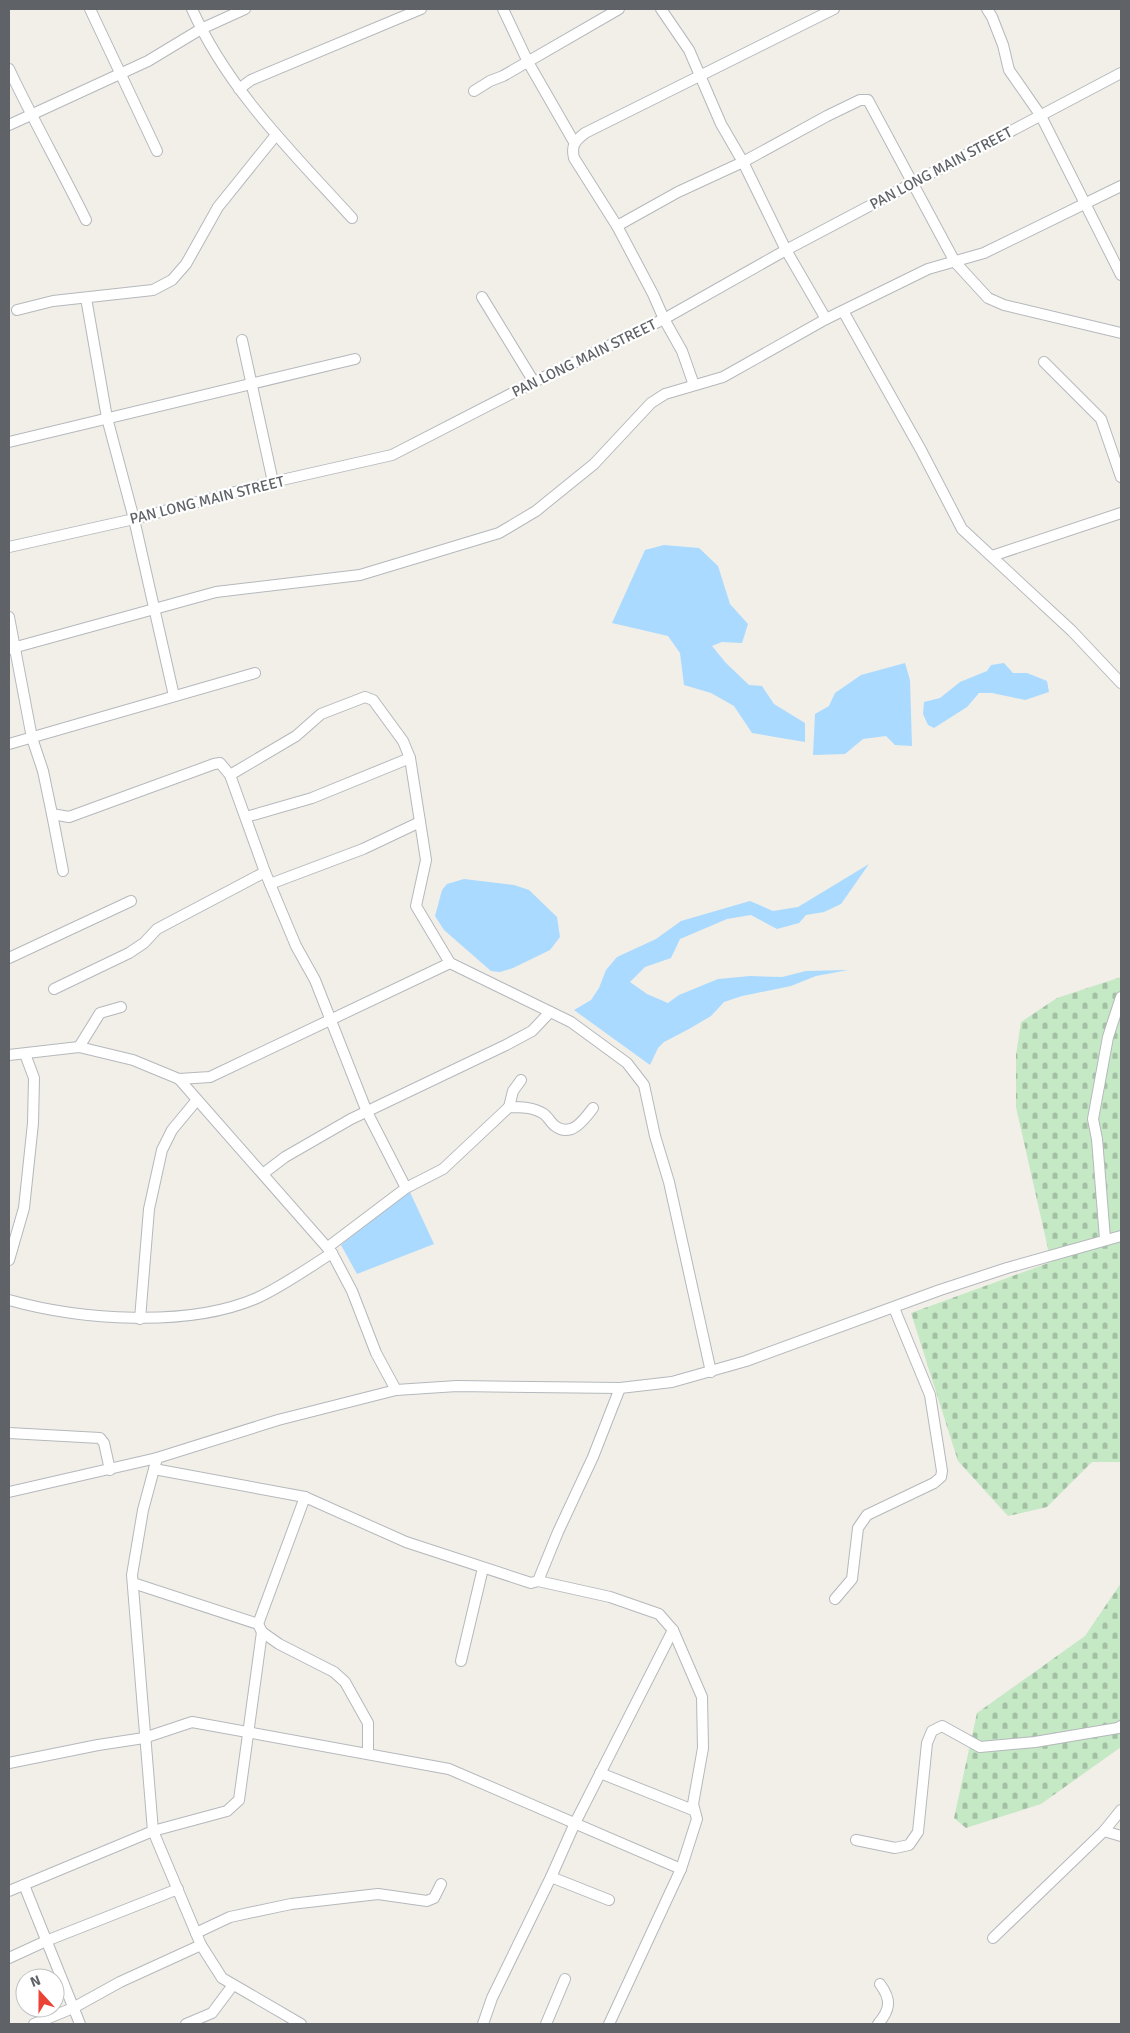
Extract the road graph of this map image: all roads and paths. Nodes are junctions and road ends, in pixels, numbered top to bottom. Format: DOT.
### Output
graph roads {
  1 [pos="90,9"];
  2 [pos="192,9"];
  3 [pos="245,9"];
  4 [pos="421,9"];
  5 [pos="503,9"];
  6 [pos="619,9"];
  7 [pos="661,9"];
  8 [pos="834,9"];
  9 [pos="987,9"];
  10 [pos="822,12"];
  11 [pos="201,29"];
  12 [pos="528,62"];
  13 [pos="9,69"];
  14 [pos="1121,72"];
  15 [pos="121,73"];
  16 [pos="700,76"];
  17 [pos="239,89"];
  18 [pos="474,90"];
  19 [pos="30,115"];
  20 [pos="1041,116"];
  21 [pos="9,125"];
  22 [pos="276,135"];
  23 [pos="574,142"];
  24 [pos="157,151"];
  25 [pos="743,162"];
  26 [pos="913,184"];
  27 [pos="1121,186"];
  28 [pos="1086,204"];
  29 [pos="352,218"];
  30 [pos="86,220"];
  31 [pos="617,226"];
  32 [pos="786,250"];
  33 [pos="954,262"];
  34 [pos="1121,275"];
  35 [pos="482,297"];
  36 [pos="86,298"];
  37 [pos="17,310"];
  38 [pos="843,311"];
  39 [pos="664,319"];
  40 [pos="826,319"];
  41 [pos="1121,333"];
  42 [pos="242,340"];
  43 [pos="355,359"];
  44 [pos="1044,362"];
  45 [pos="534,382"];
  46 [pos="251,384"];
  47 [pos="694,385"];
  48 [pos="107,418"];
  49 [pos="9,442"];
  50 [pos="1121,478"];
  51 [pos="273,482"];
  52 [pos="1121,513"];
  53 [pos="134,519"];
  54 [pos="9,547"];
  55 [pos="992,556"];
  56 [pos="154,610"];
  57 [pos="9,617"];
  58 [pos="12,648"];
  59 [pos="255,674"];
  60 [pos="1121,683"];
  61 [pos="174,696"];
  62 [pos="32,738"];
  63 [pos="9,744"];
  64 [pos="410,758"];
  65 [pos="230,775"];
  66 [pos="52,814"];
  67 [pos="246,817"];
  68 [pos="420,822"];
  69 [pos="63,871"];
  70 [pos="265,872"];
  71 [pos="270,884"];
  72 [pos="131,901"];
  73 [pos="9,958"];
  74 [pos="450,963"];
  75 [pos="54,989"];
  76 [pos="1121,997"];
  77 [pos="121,1007"];
  78 [pos="550,1012"];
  79 [pos="331,1019"];
  80 [pos="79,1047"];
  81 [pos="25,1054"];
  82 [pos="9,1055"];
  83 [pos="179,1079"];
  84 [pos="521,1080"];
  85 [pos="196,1101"];
  86 [pos="509,1107"];
  87 [pos="593,1108"];
  88 [pos="367,1112"];
  89 [pos="264,1173"];
  90 [pos="406,1188"];
  91 [pos="1121,1236"];
  92 [pos="1105,1239"];
  93 [pos="330,1250"];
  94 [pos="9,1260"];
  95 [pos="9,1300"];
  96 [pos="894,1308"];
  97 [pos="140,1319"];
  98 [pos="711,1372"];
  99 [pos="620,1388"];
  100 [pos="396,1390"];
  101 [pos="9,1433"];
  102 [pos="157,1458"];
  103 [pos="154,1469"];
  104 [pos="110,1470"];
  105 [pos="9,1492"];
  106 [pos="305,1497"];
  107 [pos="483,1568"];
  108 [pos="538,1581"];
  109 [pos="133,1583"];
  110 [pos="835,1599"];
  111 [pos="260,1628"];
  112 [pos="673,1630"];
  113 [pos="461,1660"];
  114 [pos="1121,1726"];
  115 [pos="248,1731"];
  116 [pos="144,1738"];
  117 [pos="368,1754"];
  118 [pos="9,1763"];
  119 [pos="600,1773"];
  120 [pos="693,1810"];
  121 [pos="1121,1810"];
  122 [pos="575,1823"];
  123 [pos="153,1831"];
  124 [pos="1104,1831"];
  125 [pos="1121,1836"];
  126 [pos="856,1840"];
  127 [pos="681,1869"];
  128 [pos="551,1877"];
  129 [pos="440,1884"];
  130 [pos="24,1885"];
  131 [pos="178,1889"];
  132 [pos="9,1891"];
  133 [pos="609,1900"];
  134 [pos="196,1933"];
  135 [pos="993,1938"];
  136 [pos="46,1941"];
  137 [pos="201,1945"];
  138 [pos="9,1958"];
  139 [pos="564,1979"];
  140 [pos="880,1984"];
  141 [pos="233,1985"];
  142 [pos="73,2008"];
  143 [pos="34,2024"];
  144 [pos="80,2024"];
  145 [pos="186,2024"];
  146 [pos="301,2024"];
  147 [pos="483,2024"];
  148 [pos="546,2024"];
  149 [pos="609,2024"];
  150 [pos="878,2024"];
  1 -- 15 [label="street"];
  2 -- 11 [label="street"];
  3 -- 11 [label="street"];
  4 -- 17 [label="street"];
  5 -- 12 [label="street"];
  6 -- 12 [label="street"];
  7 -- 16 [label="street"];
  8 -- 10 [label="street"];
  9 -- 20 [label="street"];
  10 -- 16 [label="street"];
  11 -- 15 [label="street"];
  11 -- 17 [label="street"];
  12 -- 18 [label="street"];
  12 -- 23 [label="street"];
  13 -- 19 [label="street"];
  14 -- 20 [label="street, PAN LONG MAIN STREET"];
  15 -- 19 [label="street"];
  15 -- 24 [label="street"];
  16 -- 23 [label="street"];
  16 -- 25 [label="street"];
  17 -- 22 [label="street"];
  19 -- 21 [label="street"];
  19 -- 30 [label="street"];
  20 -- 26 [label="street, PAN LONG MAIN STREET"];
  20 -- 28 [label="street"];
  22 -- 29 [label="street"];
  22 -- 36 [label="street"];
  23 -- 31 [label="street"];
  25 -- 26 [label="street"];
  25 -- 31 [label="street"];
  25 -- 32 [label="street"];
  26 -- 32 [label="street, PAN LONG MAIN STREET"];
  26 -- 33 [label="street"];
  27 -- 28 [label="street"];
  28 -- 33 [label="street"];
  28 -- 34 [label="street"];
  31 -- 39 [label="street"];
  32 -- 39 [label="street, PAN LONG MAIN STREET"];
  32 -- 40 [label="street"];
  33 -- 38 [label="street"];
  33 -- 41 [label="street"];
  35 -- 45 [label="street"];
  36 -- 37 [label="street"];
  36 -- 48 [label="street"];
  38 -- 40 [label="street"];
  38 -- 55 [label="street"];
  39 -- 45 [label="street, PAN LONG MAIN STREET"];
  39 -- 47 [label="street"];
  40 -- 47 [label="street"];
  42 -- 46 [label="street"];
  43 -- 46 [label="street"];
  44 -- 50 [label="street"];
  45 -- 51 [label="street, PAN LONG MAIN STREET"];
  46 -- 48 [label="street"];
  46 -- 51 [label="street"];
  47 -- 56 [label="street"];
  48 -- 49 [label="street"];
  48 -- 53 [label="street"];
  51 -- 53 [label="street, PAN LONG MAIN STREET"];
  52 -- 55 [label="street"];
  53 -- 54 [label="street, PAN LONG MAIN STREET"];
  53 -- 56 [label="street"];
  55 -- 60 [label="street"];
  56 -- 58 [label="street"];
  56 -- 61 [label="street"];
  57 -- 58 [label="street"];
  58 -- 62 [label="street"];
  59 -- 61 [label="street"];
  61 -- 62 [label="street"];
  62 -- 63 [label="street"];
  62 -- 66 [label="street"];
  64 -- 65 [label="street"];
  64 -- 67 [label="street"];
  64 -- 68 [label="street"];
  65 -- 66 [label="street"];
  65 -- 67 [label="street"];
  66 -- 69 [label="street"];
  67 -- 70 [label="street"];
  68 -- 71 [label="street"];
  68 -- 74 [label="street"];
  70 -- 71 [label="street"];
  70 -- 75 [label="street"];
  71 -- 79 [label="street"];
  72 -- 73 [label="street"];
  74 -- 78 [label="street"];
  74 -- 79 [label="street"];
  76 -- 92 [label="street"];
  77 -- 80 [label="street"];
  78 -- 88 [label="street"];
  78 -- 98 [label="street"];
  79 -- 83 [label="street"];
  79 -- 88 [label="street"];
  80 -- 81 [label="street"];
  80 -- 83 [label="street"];
  81 -- 82 [label="street"];
  81 -- 94 [label="street"];
  83 -- 85 [label="street"];
  84 -- 86 [label="street"];
  85 -- 89 [label="street"];
  85 -- 97 [label="street"];
  86 -- 87 [label="street"];
  86 -- 90 [label="street"];
  88 -- 89 [label="street"];
  88 -- 90 [label="street"];
  89 -- 93 [label="street"];
  90 -- 93 [label="street"];
  91 -- 92 [label="street"];
  92 -- 96 [label="street"];
  93 -- 97 [label="street"];
  93 -- 100 [label="street"];
  95 -- 97 [label="street"];
  96 -- 98 [label="street"];
  96 -- 110 [label="street"];
  98 -- 99 [label="street"];
  99 -- 100 [label="street"];
  99 -- 108 [label="street"];
  100 -- 102 [label="street"];
  101 -- 104 [label="street"];
  102 -- 103 [label="street"];
  102 -- 104 [label="street"];
  103 -- 106 [label="street"];
  103 -- 109 [label="street"];
  104 -- 105 [label="street"];
  106 -- 107 [label="street"];
  106 -- 111 [label="street"];
  107 -- 108 [label="street"];
  107 -- 113 [label="street"];
  108 -- 112 [label="street"];
  109 -- 111 [label="street"];
  109 -- 116 [label="street"];
  111 -- 115 [label="street"];
  111 -- 117 [label="street"];
  112 -- 119 [label="street"];
  112 -- 120 [label="street"];
  114 -- 126 [label="street"];
  115 -- 116 [label="street"];
  115 -- 117 [label="street"];
  115 -- 123 [label="street"];
  116 -- 118 [label="street"];
  116 -- 123 [label="street"];
  117 -- 122 [label="street"];
  119 -- 120 [label="street"];
  119 -- 122 [label="street"];
  120 -- 127 [label="street"];
  121 -- 124 [label="street"];
  122 -- 127 [label="street"];
  122 -- 128 [label="street"];
  123 -- 130 [label="street"];
  123 -- 131 [label="street"];
  124 -- 125 [label="street"];
  124 -- 135 [label="street"];
  127 -- 149 [label="street"];
  128 -- 133 [label="street"];
  128 -- 147 [label="street"];
  129 -- 134 [label="street"];
  130 -- 132 [label="street"];
  130 -- 136 [label="street"];
  131 -- 134 [label="street"];
  131 -- 136 [label="street"];
  134 -- 137 [label="street"];
  136 -- 138 [label="street"];
  136 -- 142 [label="street"];
  137 -- 141 [label="street"];
  137 -- 142 [label="street"];
  139 -- 148 [label="street"];
  140 -- 150 [label="street"];
  141 -- 145 [label="street"];
  141 -- 146 [label="street"];
  142 -- 143 [label="street"];
  142 -- 144 [label="street"];
}
